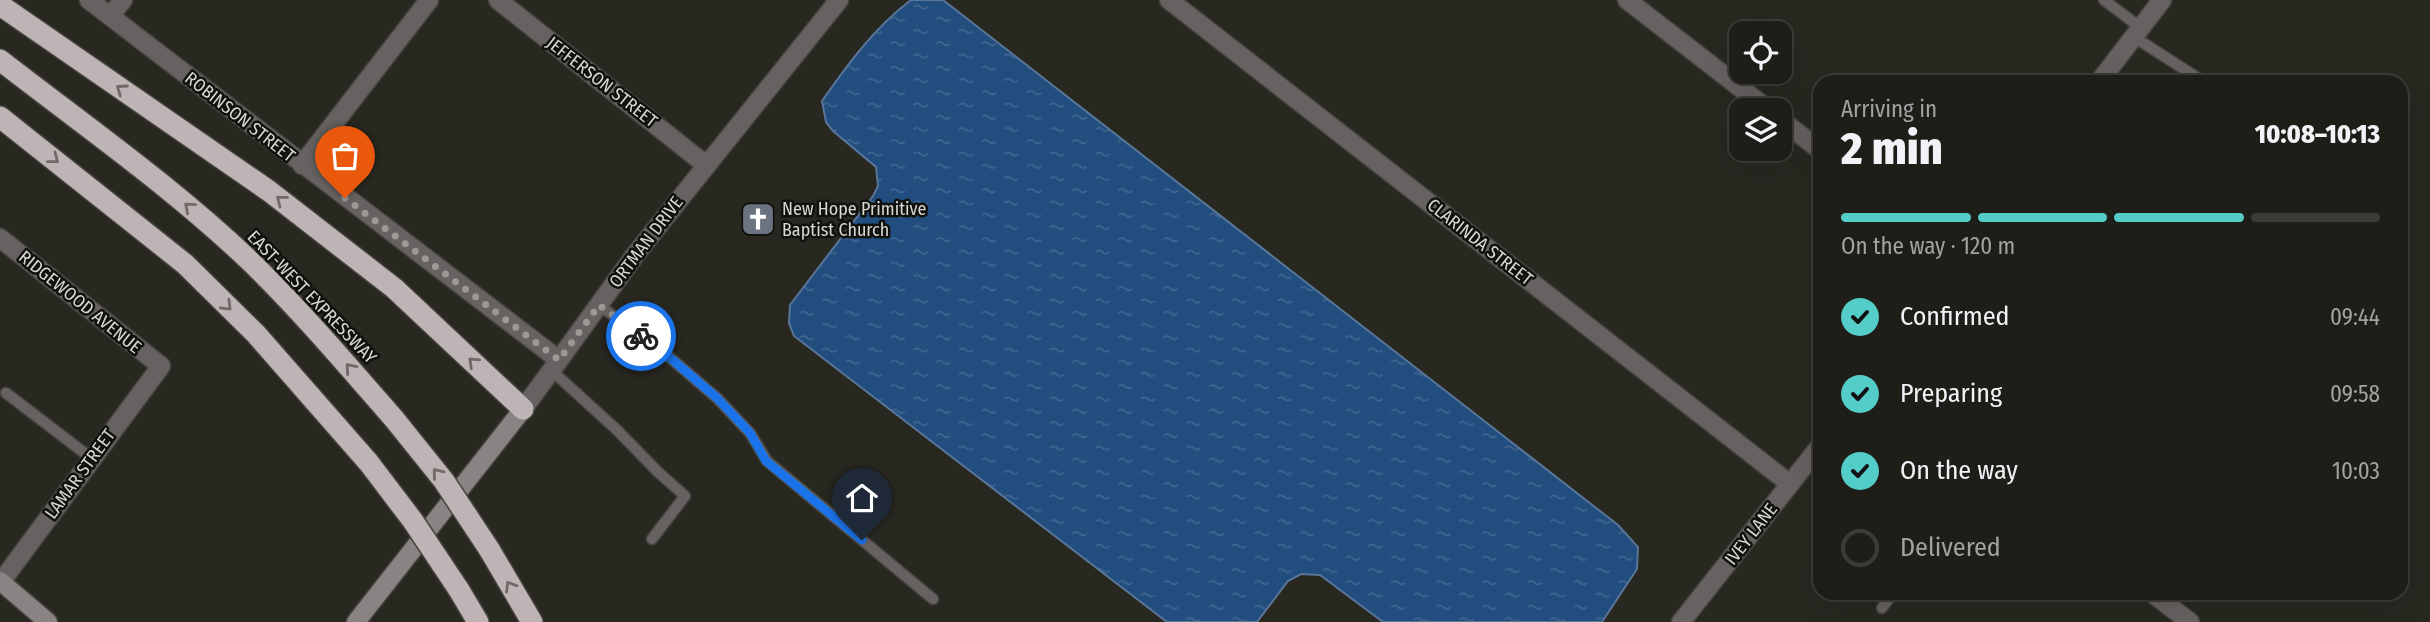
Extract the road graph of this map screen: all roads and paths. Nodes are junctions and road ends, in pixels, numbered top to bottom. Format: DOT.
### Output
graph roads {
  1 [pos="89,0"];
  2 [pos="123,0"];
  3 [pos="429,0"];
  4 [pos="498,0"];
  5 [pos="839,0"];
  6 [pos="1169,0"];
  7 [pos="1627,0"];
  8 [pos="2104,0"];
  9 [pos="2162,0"];
  10 [pos="0,5"];
  11 [pos="110,16"];
  12 [pos="2138,32"];
  13 [pos="0,60"];
  14 [pos="2104,75"];
  15 [pos="2195,75"];
  16 [pos="1754,98"];
  17 [pos="0,117"];
  18 [pos="1792,128"];
  19 [pos="1813,145"];
  20 [pos="302,165"];
  21 [pos="706,165"];
  22 [pos="0,238"];
  23 [pos="599,305"];
  24 [pos="555,365"];
  25 [pos="161,366"];
  26 [pos="6,393"];
  27 [pos="523,409"];
  28 [pos="1813,455"];
  29 [pos="91,458"];
  30 [pos="1790,484"];
  31 [pos="652,539"];
  32 [pos="1,582"];
  33 [pos="933,599"];
  34 [pos="1888,600"];
  35 [pos="2161,600"];
  36 [pos="1882,608"];
  37 [pos="44,621"];
  38 [pos="356,622"];
  39 [pos="478,622"];
  40 [pos="532,622"];
  41 [pos="1681,622"];
  42 [pos="2190,622"];
  1 -- 11 [label="street, ROBINSON STREET"];
  2 -- 11 [label="street"];
  3 -- 20 [label="street"];
  4 -- 21 [label="street, JEFFERSON STREET"];
  5 -- 21 [label="street, ORTMAN DRIVE"];
  6 -- 30 [label="street, CLARINDA STREET"];
  7 -- 16 [label="street"];
  8 -- 12 [label="lane"];
  9 -- 12 [label="street"];
  27 -- 10 [label="highway, one-way"];
  11 -- 20 [label="street, ROBINSON STREET"];
  12 -- 14 [label="street"];
  12 -- 15 [label="lane"];
  40 -- 13 [label="highway, EAST-WEST EXPRESSWAY, one-way, bridge"];
  17 -- 39 [label="highway, one-way, bridge"];
  18 -- 19 [label="street"];
  20 -- 24 [label="street, ROBINSON STREET"];
  21 -- 23 [label="street, ORTMAN DRIVE"];
  22 -- 25 [label="street, RIDGEWOOD AVENUE"];
  23 -- 24 [label="street, ORTMAN DRIVE"];
  23 -- 33 [label="lane"];
  24 -- 27 [label="street, ORTMAN DRIVE"];
  24 -- 31 [label="lane"];
  25 -- 29 [label="street, LAMAR STREET"];
  26 -- 29 [label="lane"];
  27 -- 38 [label="main road, ORTMAN DRIVE"];
  28 -- 30 [label="street, IVEY LANE"];
  29 -- 32 [label="street, LAMAR STREET"];
  30 -- 41 [label="street, IVEY LANE"];
  32 -- 37 [label="main road"];
  34 -- 36 [label="lane"];
  35 -- 42 [label="street"];
}
